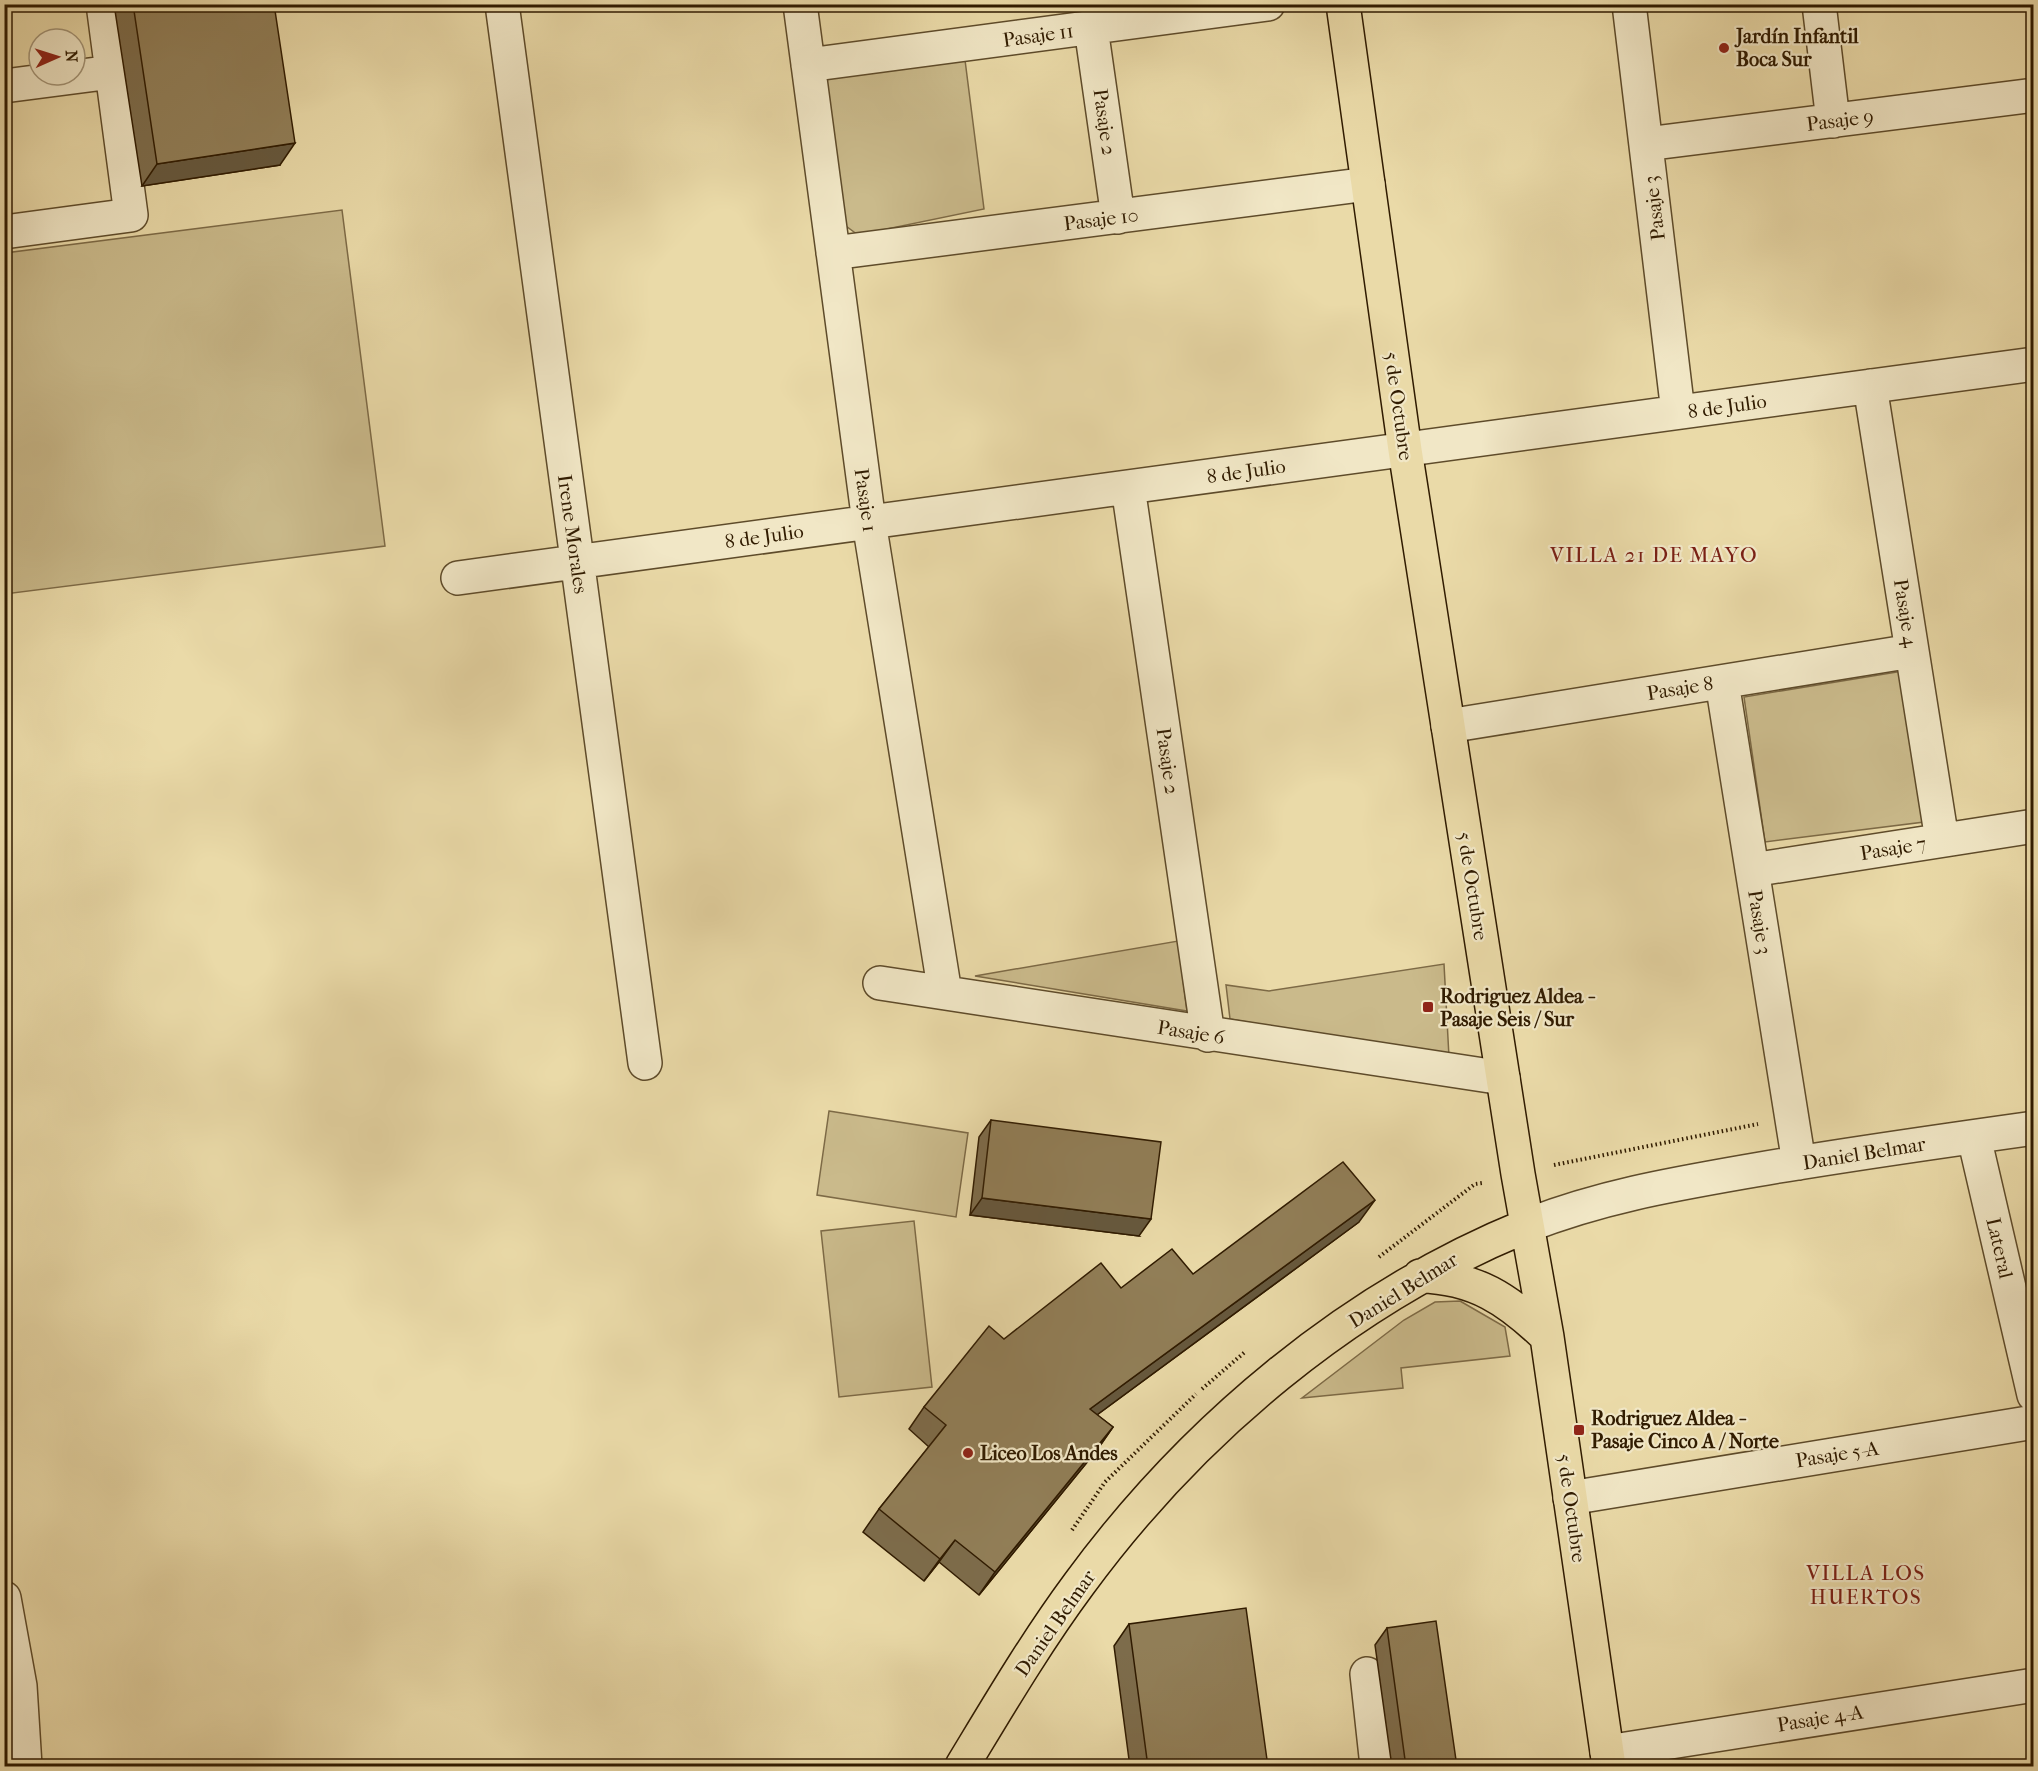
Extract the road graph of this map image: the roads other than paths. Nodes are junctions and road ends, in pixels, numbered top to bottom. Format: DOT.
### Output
graph roads {
  1 [pos="103,4"];
  2 [pos="502,4"];
  3 [pos="800,4"];
  4 [pos="1269,4"];
  5 [pos="1343,4"];
  6 [pos="1629,4"];
  7 [pos="1819,4"];
  8 [pos="1091,28"];
  9 [pos="808,65"];
  10 [pos="112,72"];
  11 [pos="4,86"];
  12 [pos="2034,95"];
  13 [pos="1833,121"];
  14 [pos="1646,144"];
  15 [pos="1368,184"];
  16 [pos="1118,217"];
  17 [pos="4,232"];
  18 [pos="833,253"];
  19 [pos="2034,364"];
  20 [pos="1870,386"];
  21 [pos="1678,412"];
  22 [pos="1405,450"];
  23 [pos="1128,487"];
  24 [pos="869,522"];
  25 [pos="577,562"];
  26 [pos="458,578"];
  27 [pos="1912,651"];
  28 [pos="1722,682"];
  29 [pos="1448,726"];
  30 [pos="2034,826"];
  31 [pos="1942,840"];
  32 [pos="1752,870"];
  33 [pos="880,983"];
  34 [pos="945,993"];
  35 [pos="1208,1035"];
  36 [pos="645,1063"];
  37 [pos="1503,1078"];
  38 [pos="2034,1128"];
  39 [pos="1974,1137"];
  40 [pos="1799,1163"];
  41 [pos="1526,1226"];
  42 [pos="1420,1276"];
  43 [pos="1548,1337"];
  44 [pos="2034,1395"];
  45 [pos="2034,1422"];
  46 [pos="1570,1498"];
  47 [pos="4,1598"];
  48 [pos="1367,1674"];
  49 [pos="2034,1685"];
  50 [pos="1608,1759"];
  51 [pos="25,1767"];
  52 [pos="962,1767"];
  53 [pos="1377,1767"];
  1 -- 10 [label="street"];
  2 -- 25 [label="street, Irene Morales"];
  3 -- 9 [label="street, Pasaje 1"];
  4 -- 8 [label="street, Pasaje 11"];
  5 -- 15 [label="main road, 5 de Octubre"];
  6 -- 14 [label="street, Pasaje 3"];
  7 -- 13 [label="street"];
  8 -- 9 [label="street, Pasaje 11"];
  8 -- 16 [label="street, Pasaje 2"];
  9 -- 18 [label="street, Pasaje 1"];
  10 -- 11 [label="street"];
  10 -- 17 [label="street"];
  12 -- 13 [label="street, Pasaje 9"];
  13 -- 14 [label="street, Pasaje 9"];
  14 -- 21 [label="street, Pasaje 3"];
  15 -- 16 [label="street, Pasaje 10"];
  15 -- 22 [label="main road, 5 de Octubre"];
  16 -- 18 [label="street, Pasaje 10"];
  18 -- 24 [label="street, Pasaje 1"];
  19 -- 20 [label="street, 8 de Julio"];
  20 -- 21 [label="street, 8 de Julio"];
  20 -- 27 [label="street, Pasaje 4"];
  21 -- 22 [label="street, 8 de Julio"];
  22 -- 23 [label="street, 8 de Julio"];
  22 -- 29 [label="main road, 5 de Octubre"];
  23 -- 24 [label="street, 8 de Julio"];
  23 -- 35 [label="street, Pasaje 2"];
  24 -- 25 [label="street, 8 de Julio"];
  24 -- 34 [label="street, Pasaje 1"];
  25 -- 26 [label="street, 8 de Julio"];
  25 -- 36 [label="street, Irene Morales"];
  27 -- 28 [label="street, Pasaje 8"];
  27 -- 31 [label="street, Pasaje 4"];
  28 -- 29 [label="street, Pasaje 8"];
  28 -- 32 [label="street, Pasaje 3"];
  29 -- 37 [label="main road, 5 de Octubre"];
  30 -- 31 [label="street, Pasaje 7"];
  31 -- 32 [label="street, Pasaje 7"];
  32 -- 40 [label="street, Pasaje 3"];
  33 -- 34 [label="street, Pasaje 6"];
  34 -- 35 [label="street, Pasaje 6"];
  35 -- 37 [label="street, Pasaje 6"];
  37 -- 41 [label="main road, 5 de Octubre"];
  38 -- 39 [label="street, Daniel Belmar"];
  39 -- 40 [label="street, Daniel Belmar"];
  39 -- 44 [label="street, Lateral"];
  40 -- 41 [label="street, Daniel Belmar"];
  41 -- 42 [label="main road, Daniel Belmar"];
  41 -- 43 [label="main road, 5 de Octubre"];
  42 -- 43 [label="main road"];
  42 -- 52 [label="main road, Daniel Belmar"];
  43 -- 46 [label="main road, 5 de Octubre"];
  45 -- 46 [label="street, Pasaje 5-A"];
  46 -- 50 [label="main road, 5 de Octubre"];
  47 -- 51 [label="street"];
  48 -- 53 [label="street"];
  49 -- 50 [label="street, Pasaje 4-A"];
}
